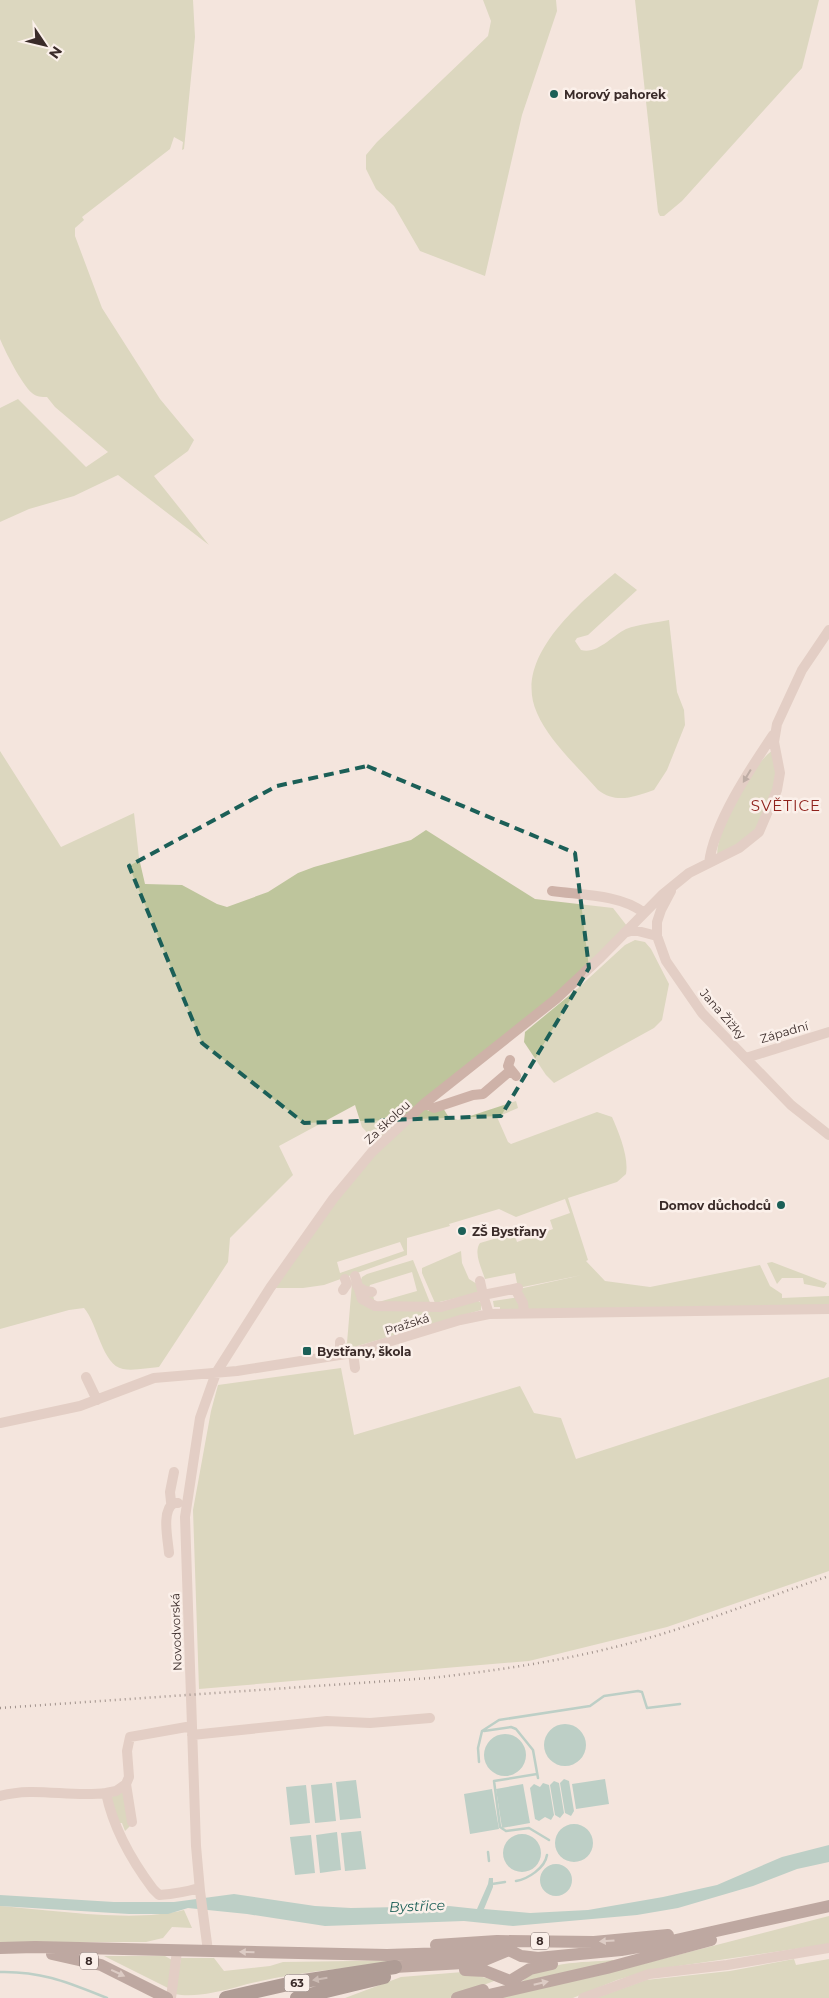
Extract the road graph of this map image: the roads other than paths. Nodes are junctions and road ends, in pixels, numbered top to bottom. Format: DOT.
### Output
graph roads {
  1 [pos="829,630"];
  2 [pos="773,735"];
  3 [pos="709,863"];
  4 [pos="677,883"];
  5 [pos="552,891"];
  6 [pos="643,912"];
  7 [pos="624,933"];
  8 [pos="657,936"];
  9 [pos="829,1032"];
  10 [pos="746,1058"];
  11 [pos="512,1069"];
  12 [pos="425,1103"];
  13 [pos="829,1135"];
  14 [pos="480,1281"];
  15 [pos="372,1292"];
  16 [pos="483,1295"];
  17 [pos="829,1309"];
  18 [pos="524,1312"];
  19 [pos="489,1314"];
  20 [pos="340,1342"];
  21 [pos="353,1353"];
  22 [pos="340,1355"];
  23 [pos="356,1368"];
  24 [pos="216,1374"];
  25 [pos="86,1377"];
  26 [pos="98,1400"];
  27 [pos="0,1423"];
  28 [pos="174,1472"];
  29 [pos="174,1503"];
  30 [pos="186,1503"];
  31 [pos="170,1553"];
  32 [pos="430,1718"];
  33 [pos="192,1730"];
  34 [pos="126,1784"];
  35 [pos="106,1793"];
  36 [pos="0,1796"];
  37 [pos="132,1822"];
  38 [pos="200,1890"];
  39 [pos="829,1906"];
  40 [pos="724,1932"];
  41 [pos="1,1948"];
  42 [pos="829,1948"];
  43 [pos="177,1951"];
  44 [pos="208,1951"];
  45 [pos="354,1953"];
  46 [pos="501,1953"];
  47 [pos="521,1956"];
  48 [pos="397,1971"];
  49 [pos="524,1971"];
  50 [pos="499,1977"];
  51 [pos="169,1998"];
  52 [pos="226,1998"];
  53 [pos="297,1998"];
  54 [pos="457,1998"];
  55 [pos="476,1998"];
  56 [pos="583,1998"];
  1 -- 2 [label="street"];
  2 -- 3 [label="street, one-way"];
  2 -- 3 [label="street, Za školou"];
  3 -- 4 [label="street, Za školou"];
  4 -- 6 [label="street, Za školou"];
  4 -- 8 [label="street, Jana Žižky"];
  5 -- 6 [label="street"];
  6 -- 7 [label="street, Za školou"];
  7 -- 8 [label="street"];
  7 -- 12 [label="street, Za školou"];
  8 -- 10 [label="street, Jana Žižky"];
  9 -- 10 [label="street, Západní"];
  10 -- 13 [label="street, Jana Žižky"];
  11 -- 12 [label="street"];
  12 -- 24 [label="street, Za školou"];
  14 -- 16 [label="street"];
  15 -- 16 [label="street"];
  16 -- 18 [label="street"];
  16 -- 19 [label="street"];
  17 -- 18 [label="street, Pražská"];
  18 -- 19 [label="street, Pražská"];
  19 -- 21 [label="street, Pražská"];
  20 -- 22 [label="street"];
  21 -- 22 [label="street, Pražská"];
  21 -- 23 [label="street"];
  22 -- 24 [label="street, Pražská"];
  24 -- 26 [label="street, Pražská"];
  24 -- 30 [label="street, Novodvorská"];
  25 -- 26 [label="street"];
  26 -- 27 [label="street, Pražská"];
  28 -- 29 [label="street"];
  29 -- 30 [label="street"];
  29 -- 31 [label="street"];
  30 -- 33 [label="street, Novodvorská"];
  32 -- 33 [label="street"];
  33 -- 34 [label="street"];
  33 -- 38 [label="street, Novodvorská"];
  34 -- 35 [label="street"];
  34 -- 37 [label="street"];
  35 -- 36 [label="street"];
  35 -- 38 [label="street"];
  38 -- 44 [label="street, Novodvorská"];
  39 -- 40 [label="main road, 8"];
  40 -- 45 [label="main road, 8, one-way"];
  40 -- 47 [label="main road"];
  40 -- 49 [label="main road"];
  55 -- 40 [label="main road, 8, one-way"];
  41 -- 43 [label="main road, 8"];
  41 -- 51 [label="main road, 8, one-way"];
  42 -- 56 [label="street"];
  43 -- 44 [label="main road, 8"];
  43 -- 51 [label="street"];
  45 -- 44 [label="main road, 8, one-way"];
  45 -- 46 [label="main road"];
  46 -- 47 [label="main road"];
  46 -- 48 [label="main road, 63"];
  46 -- 50 [label="main road"];
  47 -- 49 [label="main road"];
  48 -- 50 [label="main road, 63"];
  48 -- 52 [label="highway, 63, one-way"];
  48 -- 53 [label="highway, 63"];
  49 -- 50 [label="main road"];
  50 -- 54 [label="main road"];
}
